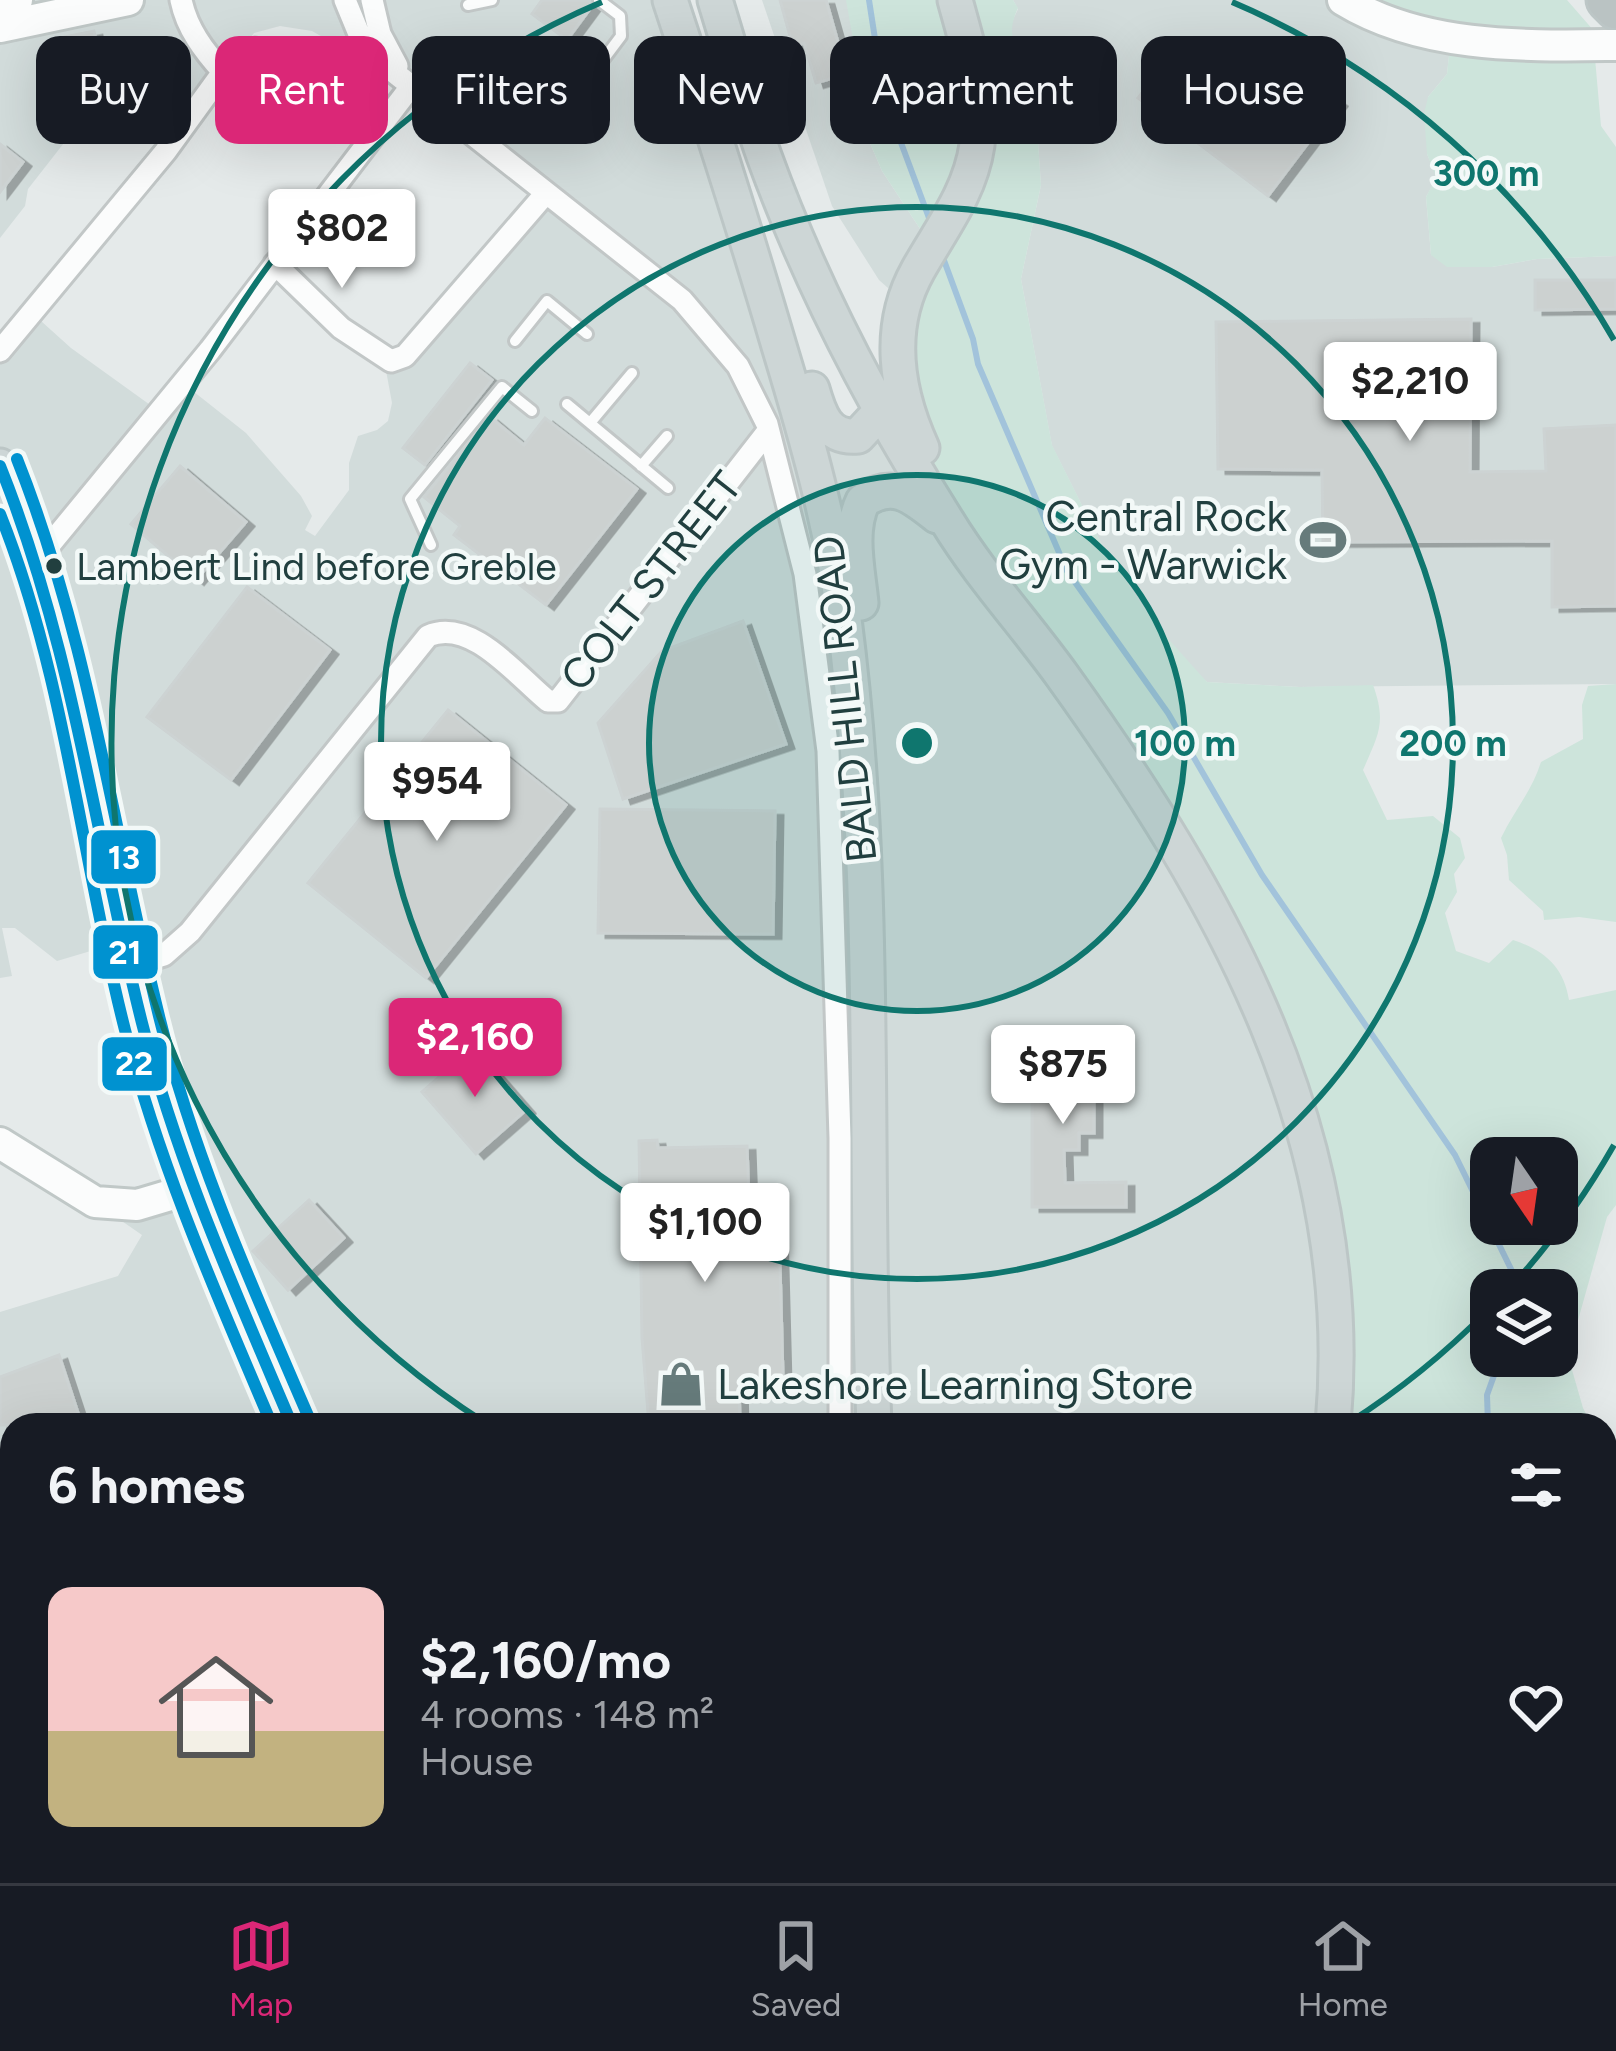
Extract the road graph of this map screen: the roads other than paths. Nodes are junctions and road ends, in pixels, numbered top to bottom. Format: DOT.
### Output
graph roads {
  1 [pos="16,0"];
  2 [pos="128,0"];
  3 [pos="181,0"];
  4 [pos="345,0"];
  5 [pos="372,0"];
  6 [pos="492,0"];
  7 [pos="598,0"];
  8 [pos="660,0"];
  9 [pos="670,0"];
  10 [pos="715,0"];
  11 [pos="955,0"];
  12 [pos="1343,0"];
  13 [pos="1607,0"];
  14 [pos="0,4"];
  15 [pos="468,5"];
  16 [pos="73,6"];
  17 [pos="1616,9"];
  18 [pos="0,27"];
  19 [pos="676,36"];
  20 [pos="682,36"];
  21 [pos="1616,46"];
  22 [pos="610,51"];
  23 [pos="215,63"];
  24 [pos="215,83"];
  25 [pos="412,85"];
  26 [pos="485,144"];
  27 [pos="717,144"];
  28 [pos="546,194"];
  29 [pos="744,227"];
  30 [pos="275,264"];
  31 [pos="587,334"];
  32 [pos="515,341"];
  33 [pos="0,351"];
  34 [pos="632,373"];
  35 [pos="567,404"];
  36 [pos="882,410"];
  37 [pos="532,411"];
  38 [pos="590,423"];
  39 [pos="768,431"];
  40 [pos="667,436"];
  41 [pos="0,466"];
  42 [pos="641,466"];
  43 [pos="668,488"];
  44 [pos="949,526"];
  45 [pos="431,545"];
  46 [pos="974,558"];
  47 [pos="38,559"];
  48 [pos="867,904"];
  49 [pos="128,966"];
  50 [pos="855,1136"];
  51 [pos="0,1143"];
  52 [pos="194,1188"];
  53 [pos="287,1413"];
  54 [pos="841,1413"];
  55 [pos="873,1413"];
  56 [pos="1335,1413"];
  1 -- 14 [label="street"];
  2 -- 16 [label="street"];
  3 -- 23 [label="street"];
  4 -- 25 [label="street"];
  5 -- 25 [label="street"];
  6 -- 15 [label="lane"];
  7 -- 22 [label="lane"];
  8 -- 19 [label="main road"];
  9 -- 20 [label="main road, BALD HILL ROAD"];
  10 -- 36 [label="main road"];
  11 -- 46 [label="main road"];
  12 -- 21 [label="street"];
  13 -- 17 [label="highway"];
  16 -- 18 [label="street"];
  24 -- 33 [label="street"];
  25 -- 30 [label="street"];
  26 -- 28 [label="street"];
  27 -- 29 [label="main road, BALD HILL ROAD"];
  28 -- 30 [label="street"];
  28 -- 39 [label="street"];
  29 -- 36 [label="main road"];
  29 -- 48 [label="main road, BALD HILL ROAD"];
  30 -- 47 [label="street"];
  31 -- 32 [label="lane"];
  34 -- 38 [label="lane"];
  35 -- 38 [label="lane"];
  36 -- 44 [label="main road"];
  37 -- 45 [label="lane"];
  38 -- 42 [label="lane"];
  39 -- 49 [label="street, COLT STREET"];
  39 -- 50 [label="street"];
  40 -- 42 [label="lane"];
  41 -- 47 [label="main road"];
  42 -- 43 [label="lane"];
  44 -- 46 [label="main road"];
  44 -- 48 [label="main road"];
  46 -- 56 [label="main road"];
  47 -- 49 [label="main road"];
  48 -- 50 [label="main road, BALD HILL ROAD"];
  49 -- 52 [label="main road"];
  50 -- 54 [label="street, BALD HILL ROAD"];
  50 -- 55 [label="main road"];
  51 -- 52 [label="street"];
  52 -- 53 [label="main road"];
}
